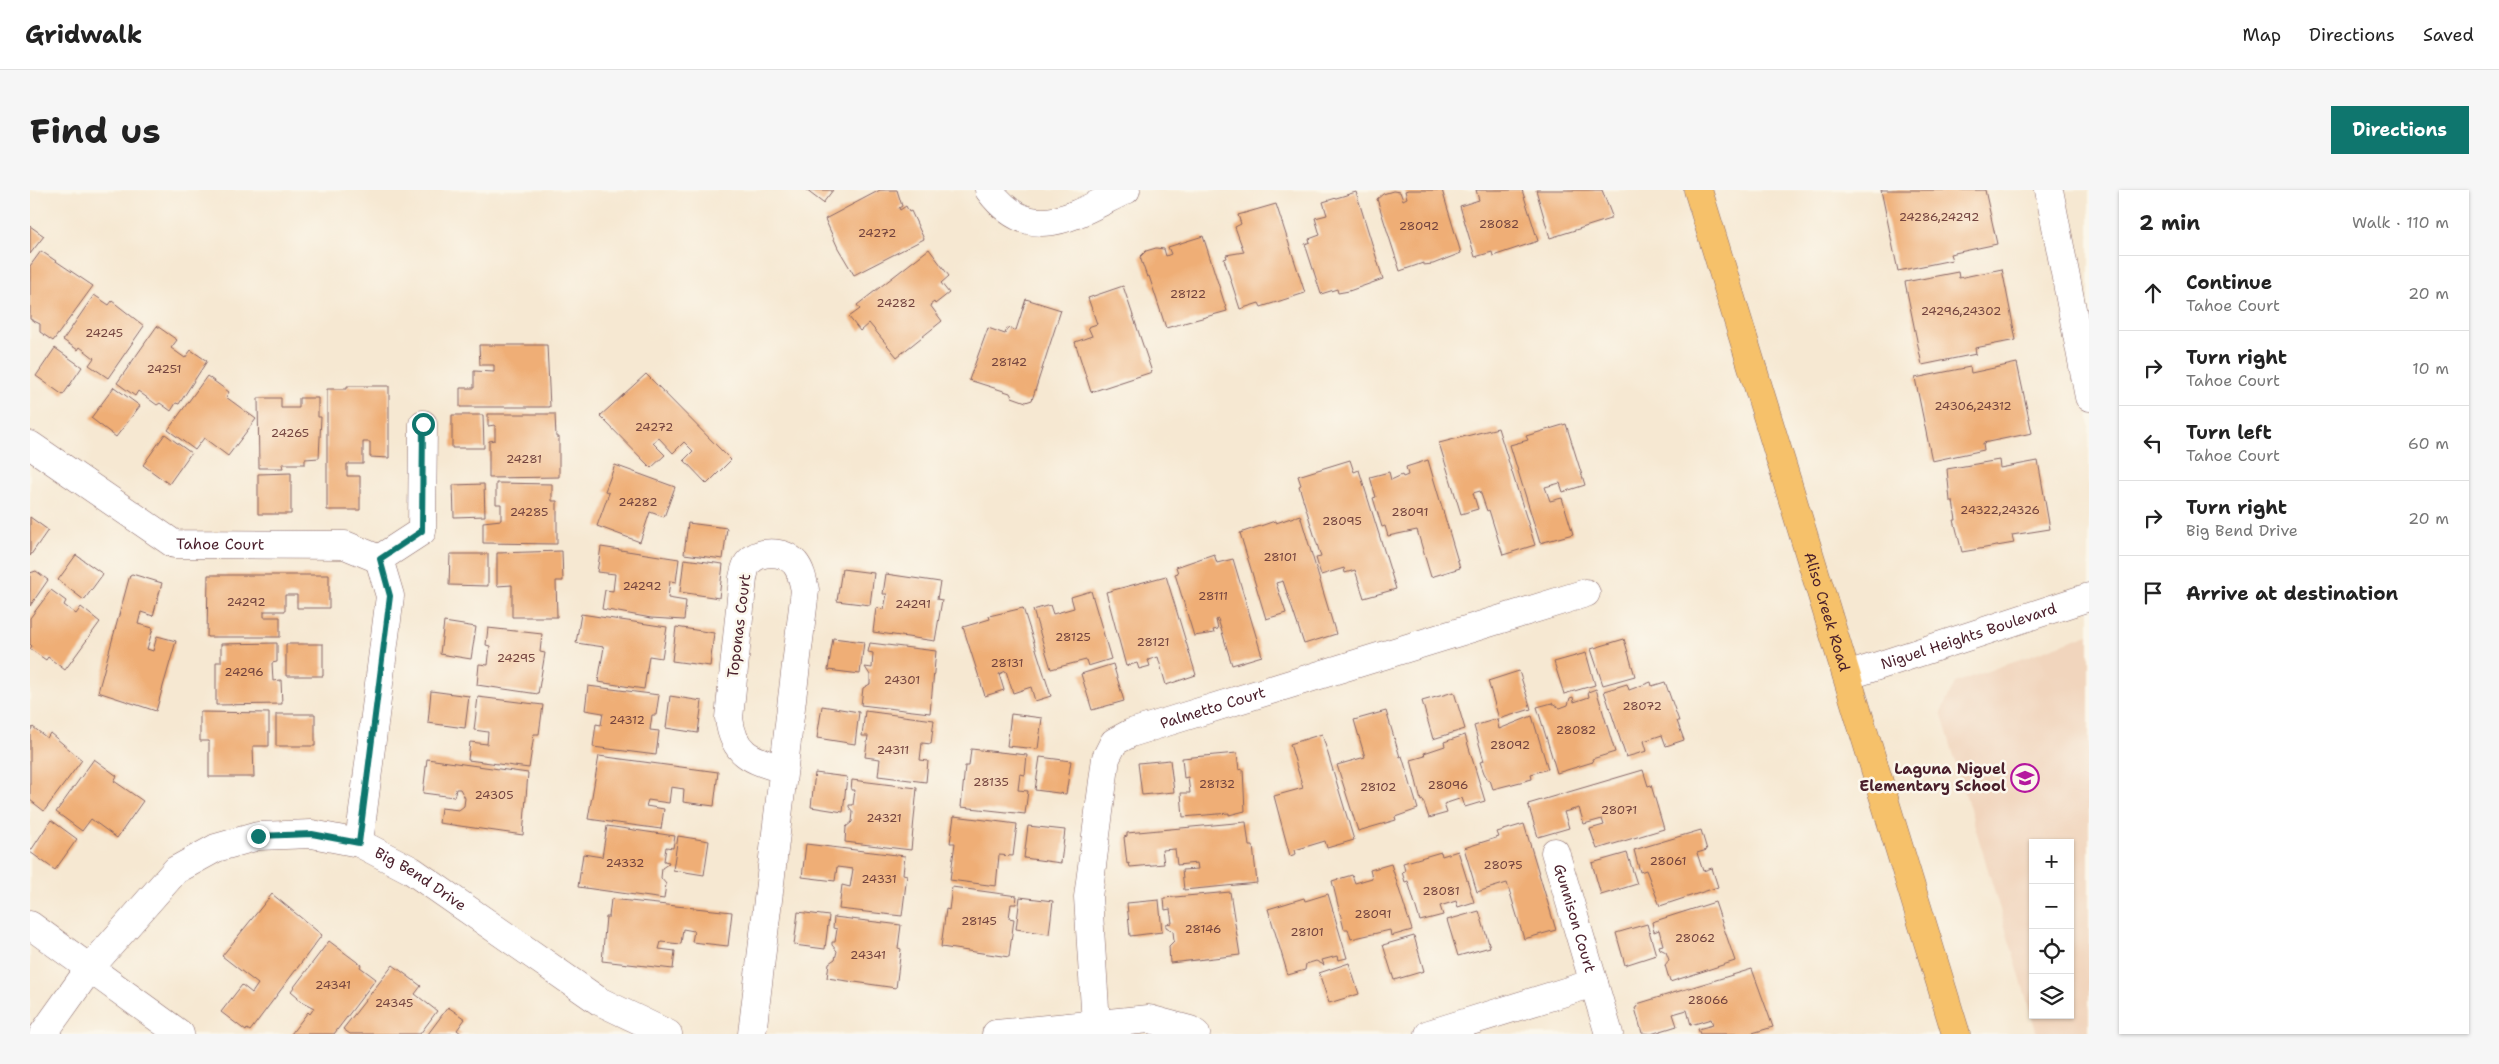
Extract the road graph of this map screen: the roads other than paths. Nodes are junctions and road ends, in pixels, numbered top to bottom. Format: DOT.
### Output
graph roads {
  1 [pos="989,190"];
  2 [pos="1126,190"];
  3 [pos="1698,190"];
  4 [pos="2049,190"];
  5 [pos="2089,397"];
  6 [pos="423,424"];
  7 [pos="30,445"];
  8 [pos="380,559"];
  9 [pos="1586,593"];
  10 [pos="2089,597"];
  11 [pos="1846,676"];
  12 [pos="783,769"];
  13 [pos="359,843"];
  14 [pos="1555,852"];
  15 [pos="30,925"];
  16 [pos="90,968"];
  17 [pos="1594,983"];
  18 [pos="1096,1024"];
  19 [pos="43,1034"];
  20 [pos="180,1034"];
  21 [pos="668,1034"];
  22 [pos="752,1034"];
  23 [pos="996,1034"];
  24 [pos="1196,1034"];
  25 [pos="1429,1034"];
  26 [pos="1609,1034"];
  27 [pos="1956,1034"];
  1 -- 2 [label="street"];
  3 -- 11 [label="main road, Aliso Creek Road"];
  4 -- 5 [label="street"];
  6 -- 8 [label="street"];
  7 -- 8 [label="street, Tahoe Court"];
  8 -- 13 [label="street"];
  9 -- 18 [label="street, Palmetto Court"];
  10 -- 11 [label="street, Niguel Heights Boulevard"];
  11 -- 27 [label="main road, Aliso Creek Road"];
  12 -- 12 [label="street, Toponas Court"];
  12 -- 22 [label="street, Toponas Court"];
  13 -- 16 [label="street, Big Bend Drive"];
  13 -- 21 [label="street, Big Bend Drive"];
  14 -- 17 [label="street, Gunnison Court"];
  15 -- 16 [label="street"];
  16 -- 19 [label="street, Big Bend Drive"];
  16 -- 20 [label="street"];
  17 -- 25 [label="street, Gunnison Court"];
  17 -- 26 [label="street, Gunnison Court"];
  18 -- 23 [label="street"];
  18 -- 24 [label="street"];
}
